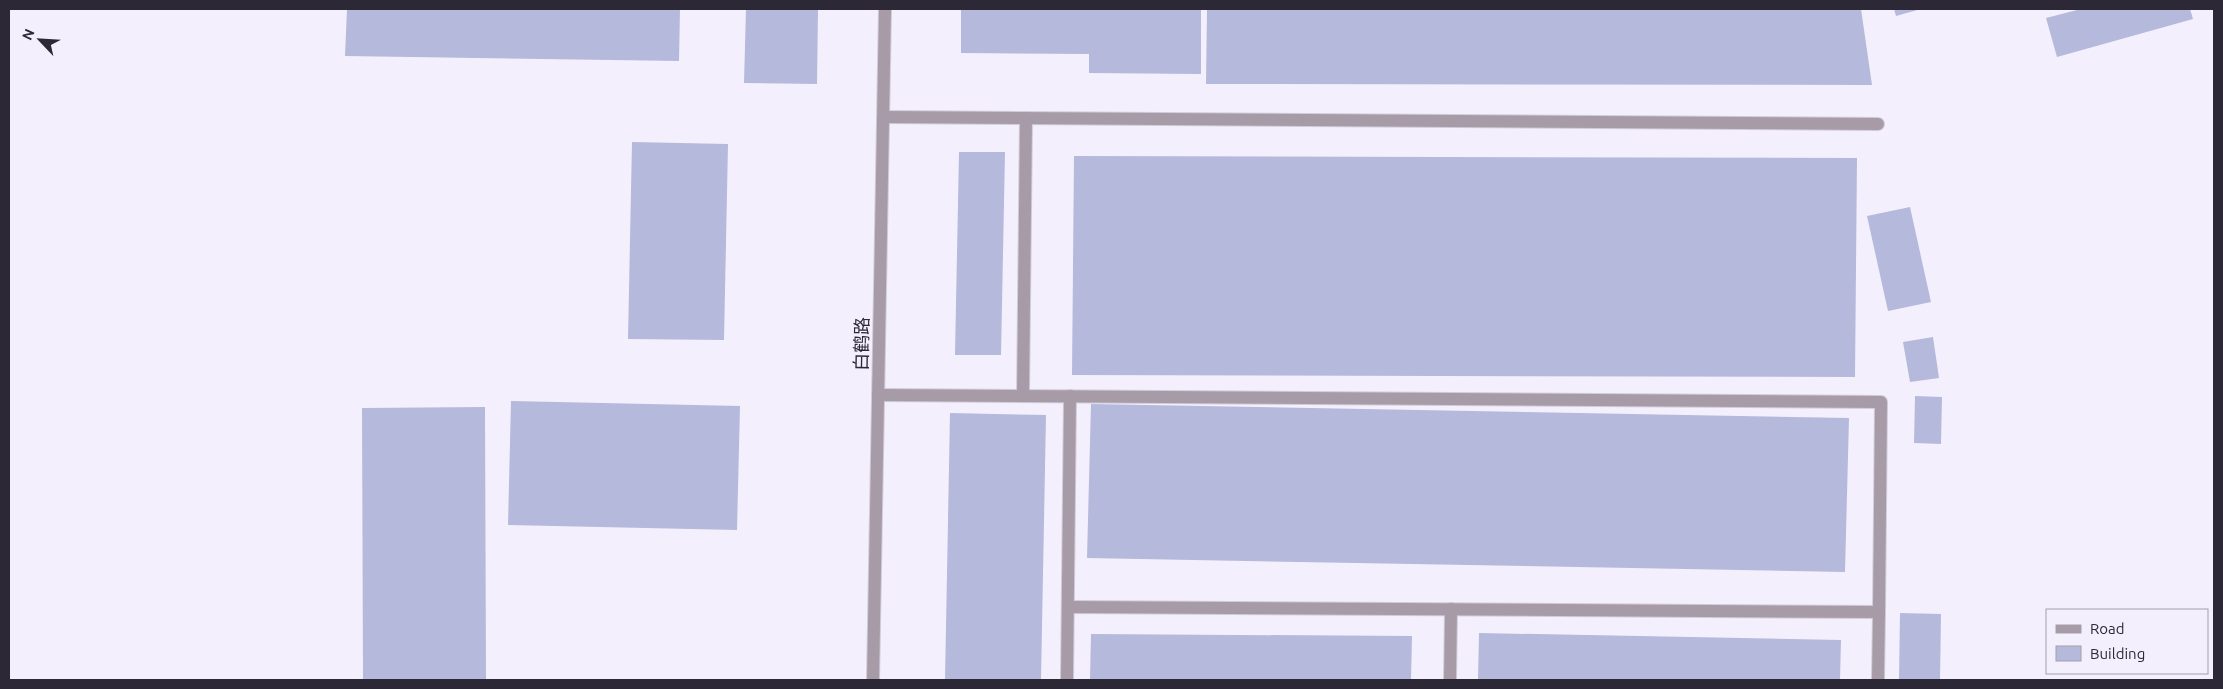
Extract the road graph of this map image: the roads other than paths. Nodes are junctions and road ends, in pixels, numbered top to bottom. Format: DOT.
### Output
graph roads {
  1 [pos="885,9"];
  2 [pos="884,117"];
  3 [pos="1026,118"];
  4 [pos="1878,124"];
  5 [pos="878,395"];
  6 [pos="1023,396"];
  7 [pos="1070,396"];
  8 [pos="1068,607"];
  9 [pos="1451,609"];
  10 [pos="1879,612"];
  11 [pos="873,680"];
  12 [pos="1067,680"];
  13 [pos="1450,680"];
  14 [pos="1878,680"];
  1 -- 2 [label="street, 白鹤路"];
  2 -- 3 [label="street"];
  2 -- 5 [label="street, 白鹤路"];
  3 -- 4 [label="street"];
  3 -- 6 [label="street"];
  5 -- 6 [label="street"];
  5 -- 11 [label="street, 白鹤路"];
  6 -- 7 [label="street"];
  7 -- 8 [label="street"];
  7 -- 10 [label="street"];
  8 -- 9 [label="street"];
  8 -- 12 [label="street"];
  9 -- 10 [label="street"];
  9 -- 13 [label="street"];
  10 -- 14 [label="street"];
}
